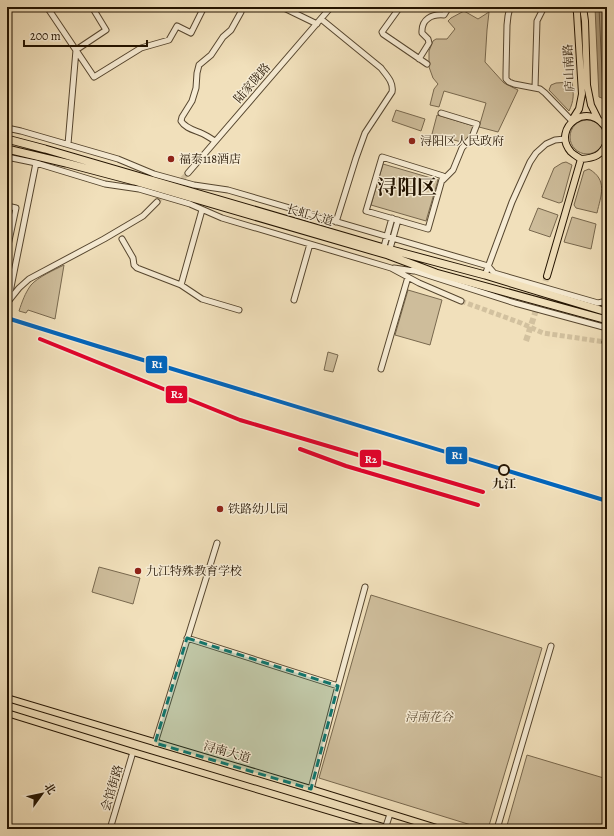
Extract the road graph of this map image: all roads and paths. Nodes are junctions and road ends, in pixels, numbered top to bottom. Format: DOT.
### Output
graph roads {
  1 [pos="47,7"];
  2 [pos="92,7"];
  3 [pos="204,7"];
  4 [pos="242,7"];
  5 [pos="282,7"];
  6 [pos="331,7"];
  7 [pos="400,7"];
  8 [pos="449,7"];
  9 [pos="510,7"];
  10 [pos="576,7"];
  11 [pos="583,7"];
  12 [pos="542,8"];
  13 [pos="321,19"];
  14 [pos="317,24"];
  15 [pos="76,50"];
  16 [pos="419,59"];
  17 [pos="427,64"];
  18 [pos="535,88"];
  19 [pos="441,113"];
  20 [pos="598,119"];
  21 [pos="570,122"];
  22 [pos="7,128"];
  23 [pos="607,130"];
  24 [pos="7,139"];
  25 [pos="565,140"];
  26 [pos="215,141"];
  27 [pos="607,142"];
  28 [pos="68,144"];
  29 [pos="7,150"];
  30 [pos="606,150"];
  31 [pos="7,157"];
  32 [pos="581,159"];
  33 [pos="36,164"];
  34 [pos="188,173"];
  35 [pos="442,181"];
  36 [pos="157,202"];
  37 [pos="7,206"];
  38 [pos="202,210"];
  39 [pos="392,218"];
  40 [pos="398,220"];
  41 [pos="336,222"];
  42 [pos="387,237"];
  43 [pos="122,239"];
  44 [pos="393,239"];
  45 [pos="310,244"];
  46 [pos="7,250"];
  47 [pos="386,251"];
  48 [pos="488,266"];
  49 [pos="391,268"];
  50 [pos="412,270"];
  51 [pos="436,273"];
  52 [pos="485,275"];
  53 [pos="547,276"];
  54 [pos="408,277"];
  55 [pos="181,285"];
  56 [pos="294,300"];
  57 [pos="461,301"];
  58 [pos="607,301"];
  59 [pos="7,304"];
  60 [pos="239,310"];
  61 [pos="606,312"];
  62 [pos="607,320"];
  63 [pos="607,328"];
  64 [pos="381,369"];
  65 [pos="217,543"];
  66 [pos="365,587"];
  67 [pos="187,638"];
  68 [pos="551,646"];
  69 [pos="338,686"];
  70 [pos="7,698"];
  71 [pos="7,713"];
  72 [pos="155,743"];
  73 [pos="133,752"];
  74 [pos="311,789"];
  75 [pos="390,814"];
  76 [pos="110,829"];
  77 [pos="387,829"];
  78 [pos="440,829"];
  79 [pos="497,829"];
  1 -- 15 [label="street"];
  2 -- 15 [label="street"];
  3 -- 15 [label="street"];
  4 -- 26 [label="street"];
  5 -- 14 [label="street"];
  6 -- 13 [label="street, 陆家陇路"];
  7 -- 16 [label="street"];
  8 -- 16 [label="street"];
  9 -- 18 [label="street"];
  10 -- 21 [label="main road, 庐山南路"];
  11 -- 20 [label="main road, 庐山南路"];
  12 -- 18 [label="street"];
  13 -- 14 [label="street, 陆家陇路"];
  13 -- 41 [label="street"];
  14 -- 26 [label="street, 陆家陇路"];
  15 -- 28 [label="street"];
  16 -- 17 [label="street"];
  18 -- 21 [label="street"];
  19 -- 35 [label="street"];
  20 -- 21 [label="main road"];
  20 -- 23 [label="main road, 庐山南路"];
  21 -- 25 [label="main road, 庐山南路"];
  22 -- 28 [label="street"];
  24 -- 47 [label="highway, 长虹大道"];
  25 -- 32 [label="main road"];
  25 -- 48 [label="street"];
  26 -- 34 [label="street, 陆家陇路"];
  27 -- 30 [label="main road"];
  28 -- 41 [label="street"];
  29 -- 47 [label="highway, 长虹大道"];
  30 -- 32 [label="main road"];
  31 -- 33 [label="street"];
  32 -- 53 [label="main road"];
  33 -- 38 [label="street"];
  33 -- 59 [label="street"];
  35 -- 39 [label="street"];
  35 -- 40 [label="street"];
  36 -- 59 [label="street"];
  37 -- 46 [label="street"];
  38 -- 45 [label="street"];
  38 -- 55 [label="street"];
  39 -- 40 [label="street"];
  39 -- 42 [label="street"];
  40 -- 44 [label="street"];
  41 -- 42 [label="street"];
  42 -- 44 [label="street"];
  42 -- 47 [label="street"];
  43 -- 55 [label="street"];
  44 -- 47 [label="street"];
  44 -- 48 [label="street"];
  45 -- 49 [label="street"];
  45 -- 56 [label="street"];
  47 -- 51 [label="highway, 长虹大道"];
  47 -- 52 [label="highway, 长虹大道"];
  48 -- 52 [label="street"];
  48 -- 58 [label="street"];
  49 -- 50 [label="street"];
  49 -- 54 [label="street"];
  50 -- 51 [label="street"];
  50 -- 63 [label="street"];
  51 -- 62 [label="highway, 长虹大道"];
  52 -- 61 [label="highway, 长虹大道"];
  54 -- 57 [label="street"];
  54 -- 64 [label="street"];
  55 -- 60 [label="street"];
  58 -- 61 [label="street"];
  65 -- 67 [label="street"];
  66 -- 69 [label="street"];
  67 -- 69 [label="street"];
  67 -- 72 [label="street"];
  68 -- 79 [label="street"];
  69 -- 74 [label="street"];
  70 -- 72 [label="main road, 浔南大道"];
  71 -- 73 [label="main road"];
  72 -- 74 [label="main road, 浔南大道"];
  73 -- 76 [label="street, 会馆街路"];
  73 -- 77 [label="main road"];
  74 -- 75 [label="main road, 浔南大道"];
  75 -- 77 [label="street"];
  75 -- 78 [label="main road, 浔南大道"];
}
